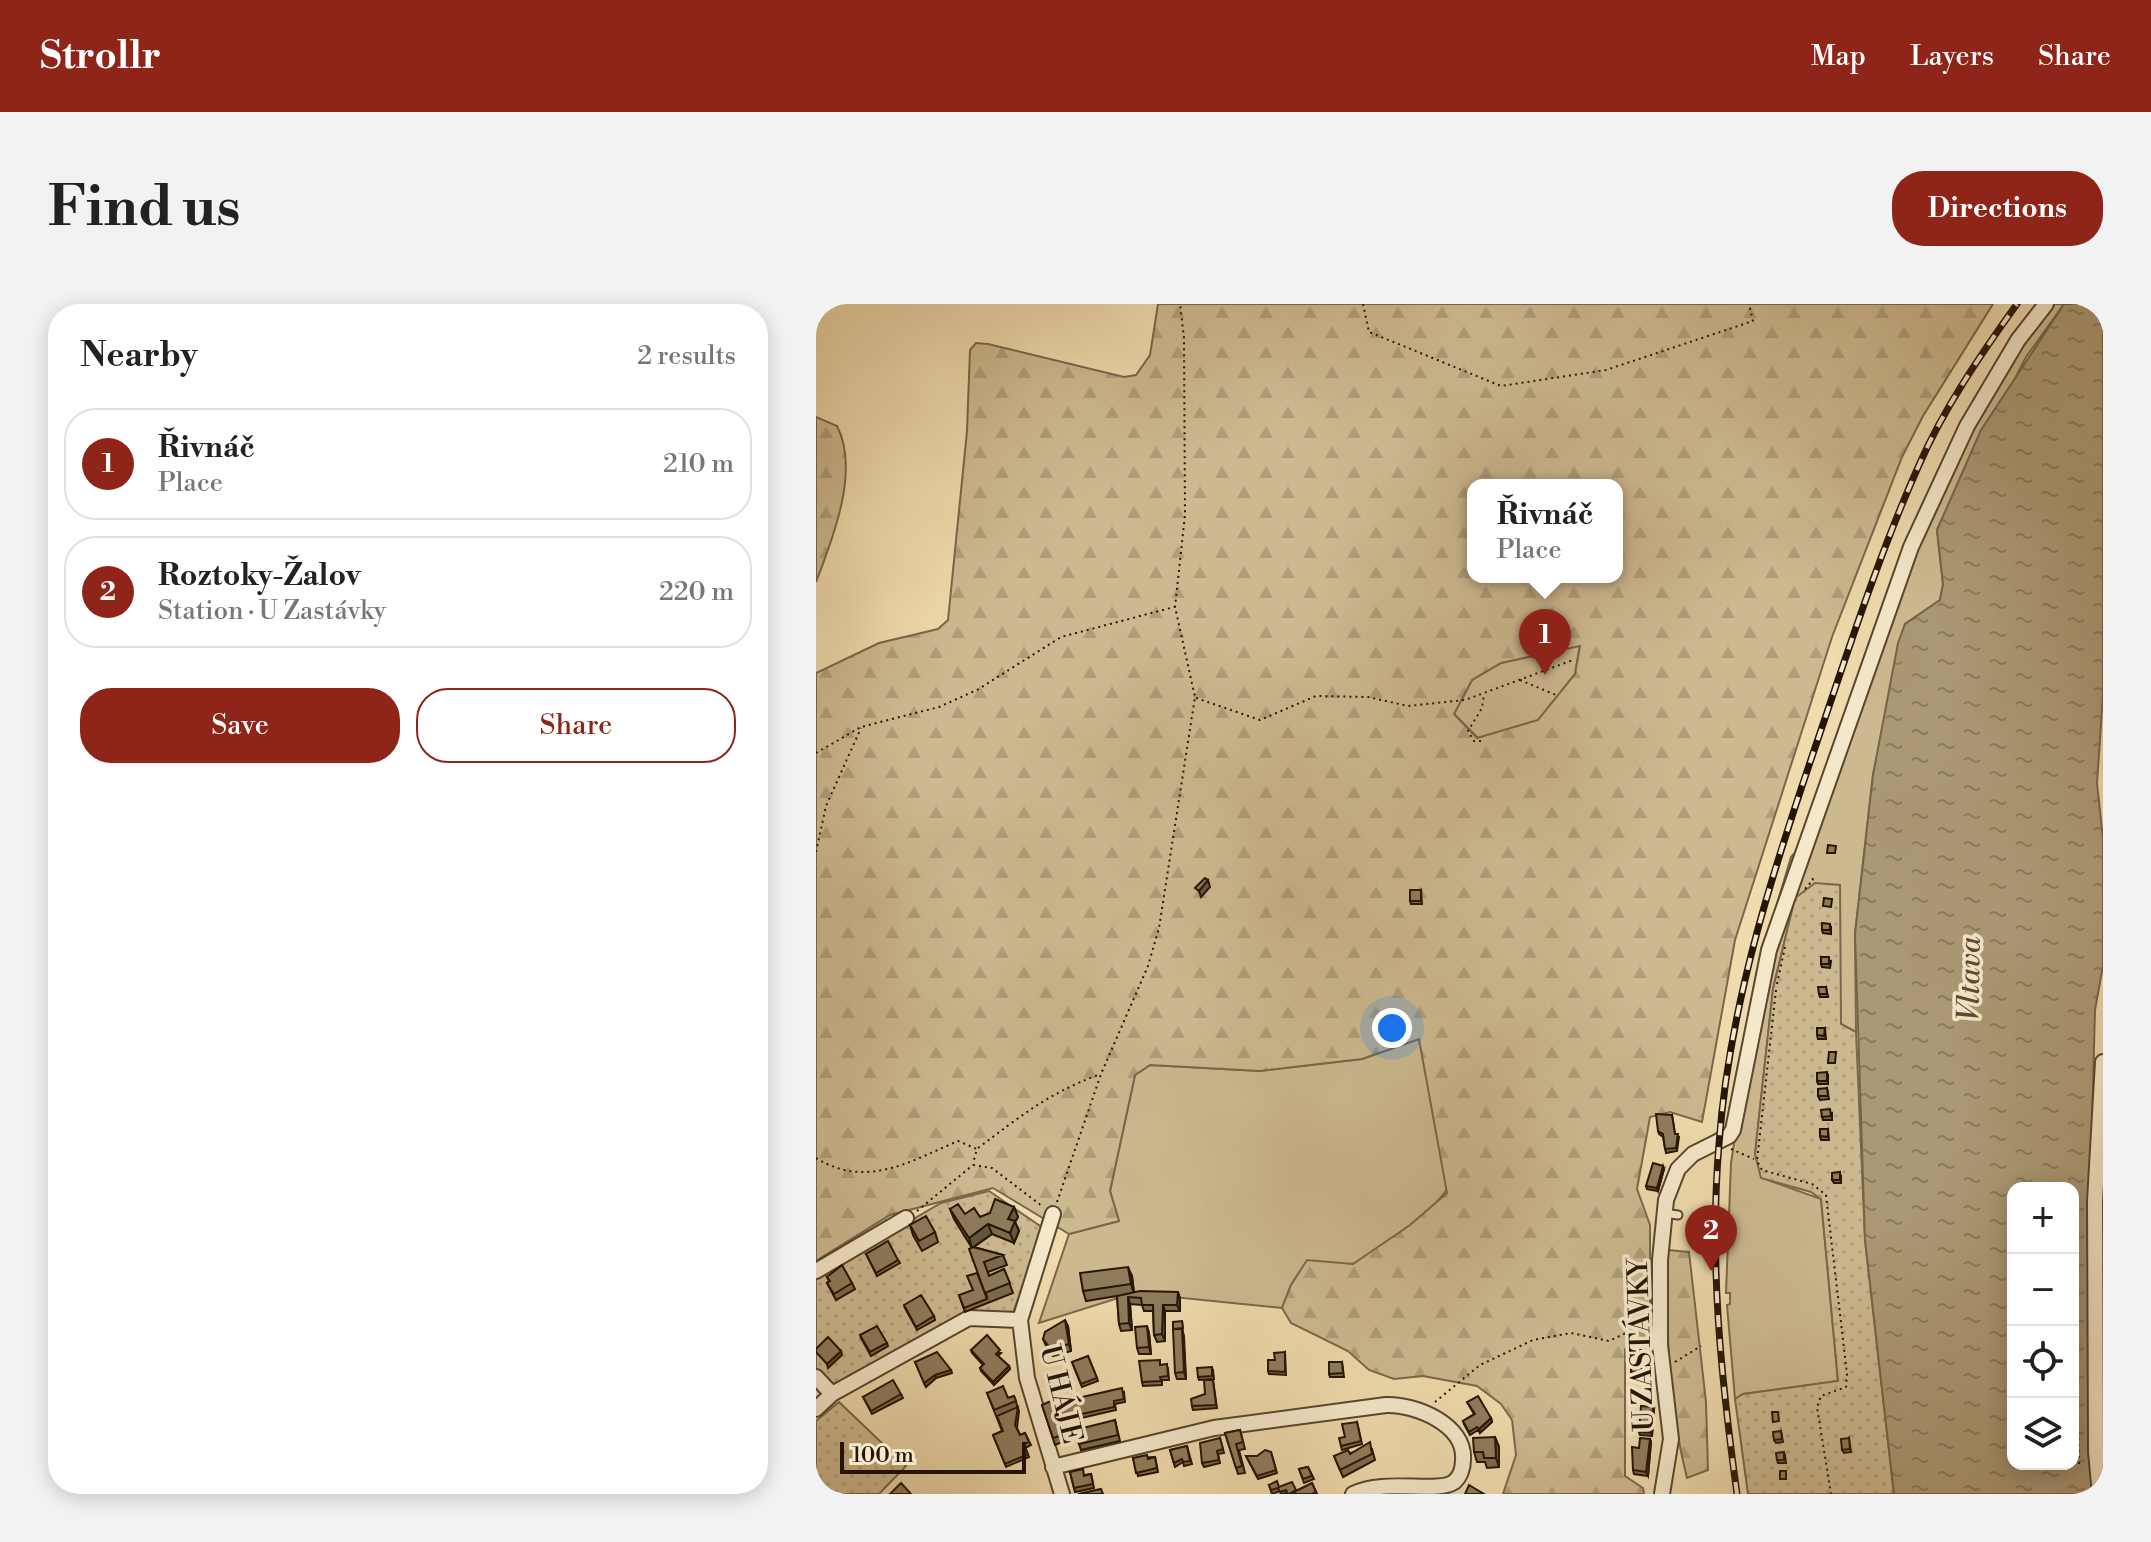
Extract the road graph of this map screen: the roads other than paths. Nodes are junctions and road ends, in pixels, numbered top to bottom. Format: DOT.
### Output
graph roads {
  1 [pos="2046,304"];
  2 [pos="2103,1062"];
  3 [pos="1053,1214"];
  4 [pos="906,1218"];
  5 [pos="816,1271"];
  6 [pos="1020,1320"];
  7 [pos="816,1377"];
  8 [pos="832,1394"];
  9 [pos="816,1409"];
  10 [pos="1053,1467"];
  11 [pos="1062,1494"];
  12 [pos="1353,1494"];
  13 [pos="1662,1494"];
  14 [pos="2100,1494"];
  1 -- 13 [label="street, U ZASTÁVKY"];
  2 -- 14 [label="street"];
  3 -- 6 [label="street, U HÁJE"];
  4 -- 5 [label="street"];
  6 -- 8 [label="street"];
  6 -- 10 [label="street, U HÁJE"];
  7 -- 8 [label="street"];
  8 -- 9 [label="street"];
  10 -- 11 [label="street, U HÁJE"];
  10 -- 12 [label="street"];
}
